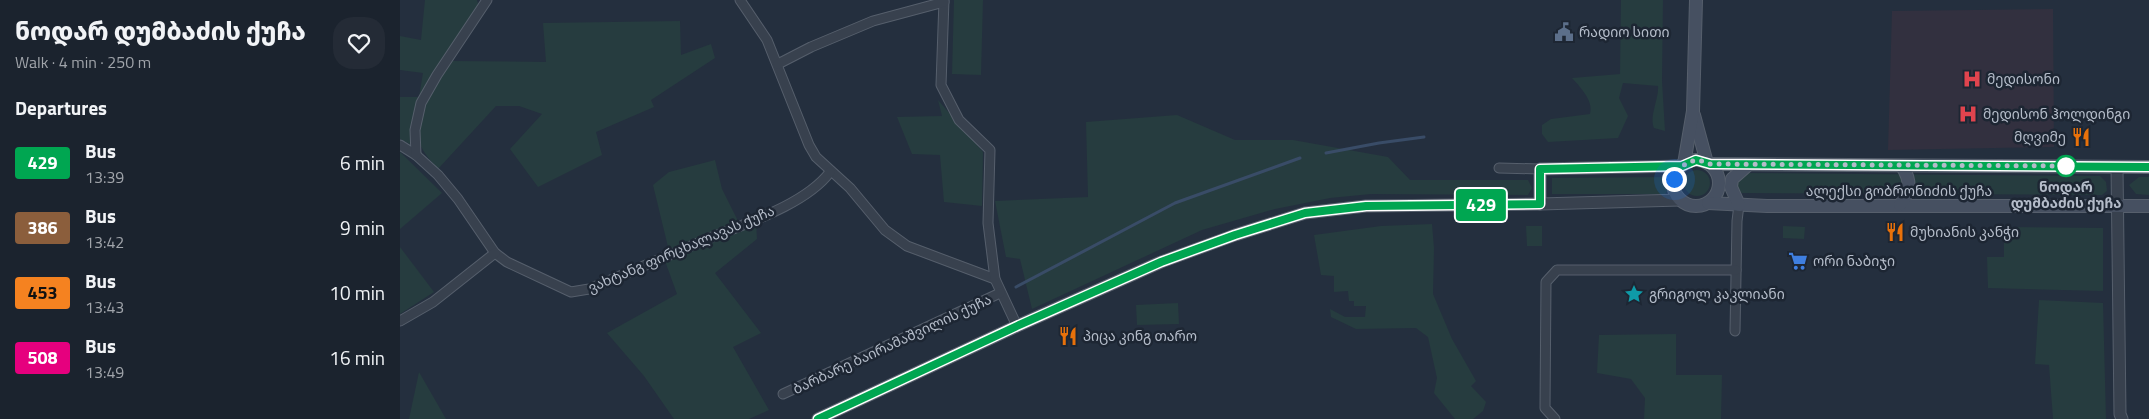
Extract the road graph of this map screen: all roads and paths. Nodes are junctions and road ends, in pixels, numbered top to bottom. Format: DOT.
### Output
graph roads {
  1 [pos="487,0"];
  2 [pos="740,0"];
  3 [pos="1696,0"];
  4 [pos="944,1"];
  5 [pos="778,64"];
  6 [pos="1693,111"];
  7 [pos="400,145"];
  8 [pos="416,155"];
  9 [pos="1708,164"];
  10 [pos="1683,165"];
  11 [pos="1748,165"];
  12 [pos="1902,166"];
  13 [pos="2117,167"];
  14 [pos="2149,167"];
  15 [pos="1499,168"];
  16 [pos="1540,169"];
  17 [pos="830,172"];
  18 [pos="1680,200"];
  19 [pos="1708,203"];
  20 [pos="1540,204"];
  21 [pos="1739,205"];
  22 [pos="1900,205"];
  23 [pos="2118,206"];
  24 [pos="2149,206"];
  25 [pos="495,253"];
  26 [pos="1736,270"];
  27 [pos="995,279"];
  28 [pos="1000,293"];
  29 [pos="400,321"];
  30 [pos="1017,326"];
  31 [pos="1735,330"];
  32 [pos="783,394"];
  33 [pos="2120,417"];
  34 [pos="818,419"];
  35 [pos="1555,419"];
  1 -- 8 [label="street"];
  2 -- 5 [label="street"];
  3 -- 6 [label="main road"];
  4 -- 5 [label="street"];
  4 -- 27 [label="street"];
  5 -- 17 [label="street"];
  6 -- 9 [label="main road"];
  6 -- 10 [label="main road"];
  7 -- 8 [label="street, ვახტანგ ფირცხალავას ქუჩა"];
  8 -- 25 [label="street, ვახტანგ ფირცხალავას ქუჩა"];
  9 -- 10 [label="main road"];
  9 -- 11 [label="main road, ალექსი გობრონიძის ქუჩა"];
  9 -- 19 [label="main road"];
  10 -- 16 [label="street"];
  10 -- 18 [label="main road"];
  11 -- 12 [label="main road, ალექსი გობრონიძის ქუჩა"];
  11 -- 21 [label="main road"];
  12 -- 13 [label="main road, ალექსი გობრონიძის ქუჩა"];
  12 -- 22 [label="main road"];
  13 -- 14 [label="main road, ალექსი გობრონიძის ქუჩა"];
  13 -- 23 [label="street"];
  15 -- 16 [label="street"];
  16 -- 20 [label="street"];
  17 -- 25 [label="street, ვახტანგ ფირცხალავას ქუჩა"];
  17 -- 27 [label="street"];
  18 -- 19 [label="main road"];
  18 -- 20 [label="street"];
  19 -- 21 [label="main road, ალექსი გობრონიძის ქუჩა"];
  20 -- 30 [label="street"];
  21 -- 22 [label="main road, ალექსი გობრონიძის ქუჩა"];
  21 -- 26 [label="street"];
  22 -- 23 [label="main road, ალექსი გობრონიძის ქუჩა"];
  23 -- 24 [label="main road, ალექსი გობრონიძის ქუჩა"];
  23 -- 33 [label="street"];
  25 -- 29 [label="street"];
  26 -- 31 [label="street"];
  26 -- 35 [label="street"];
  27 -- 28 [label="street"];
  28 -- 30 [label="street"];
  28 -- 32 [label="street, ბარბარე ბაირამაშვილის ქუჩა"];
  30 -- 34 [label="street"];
}
